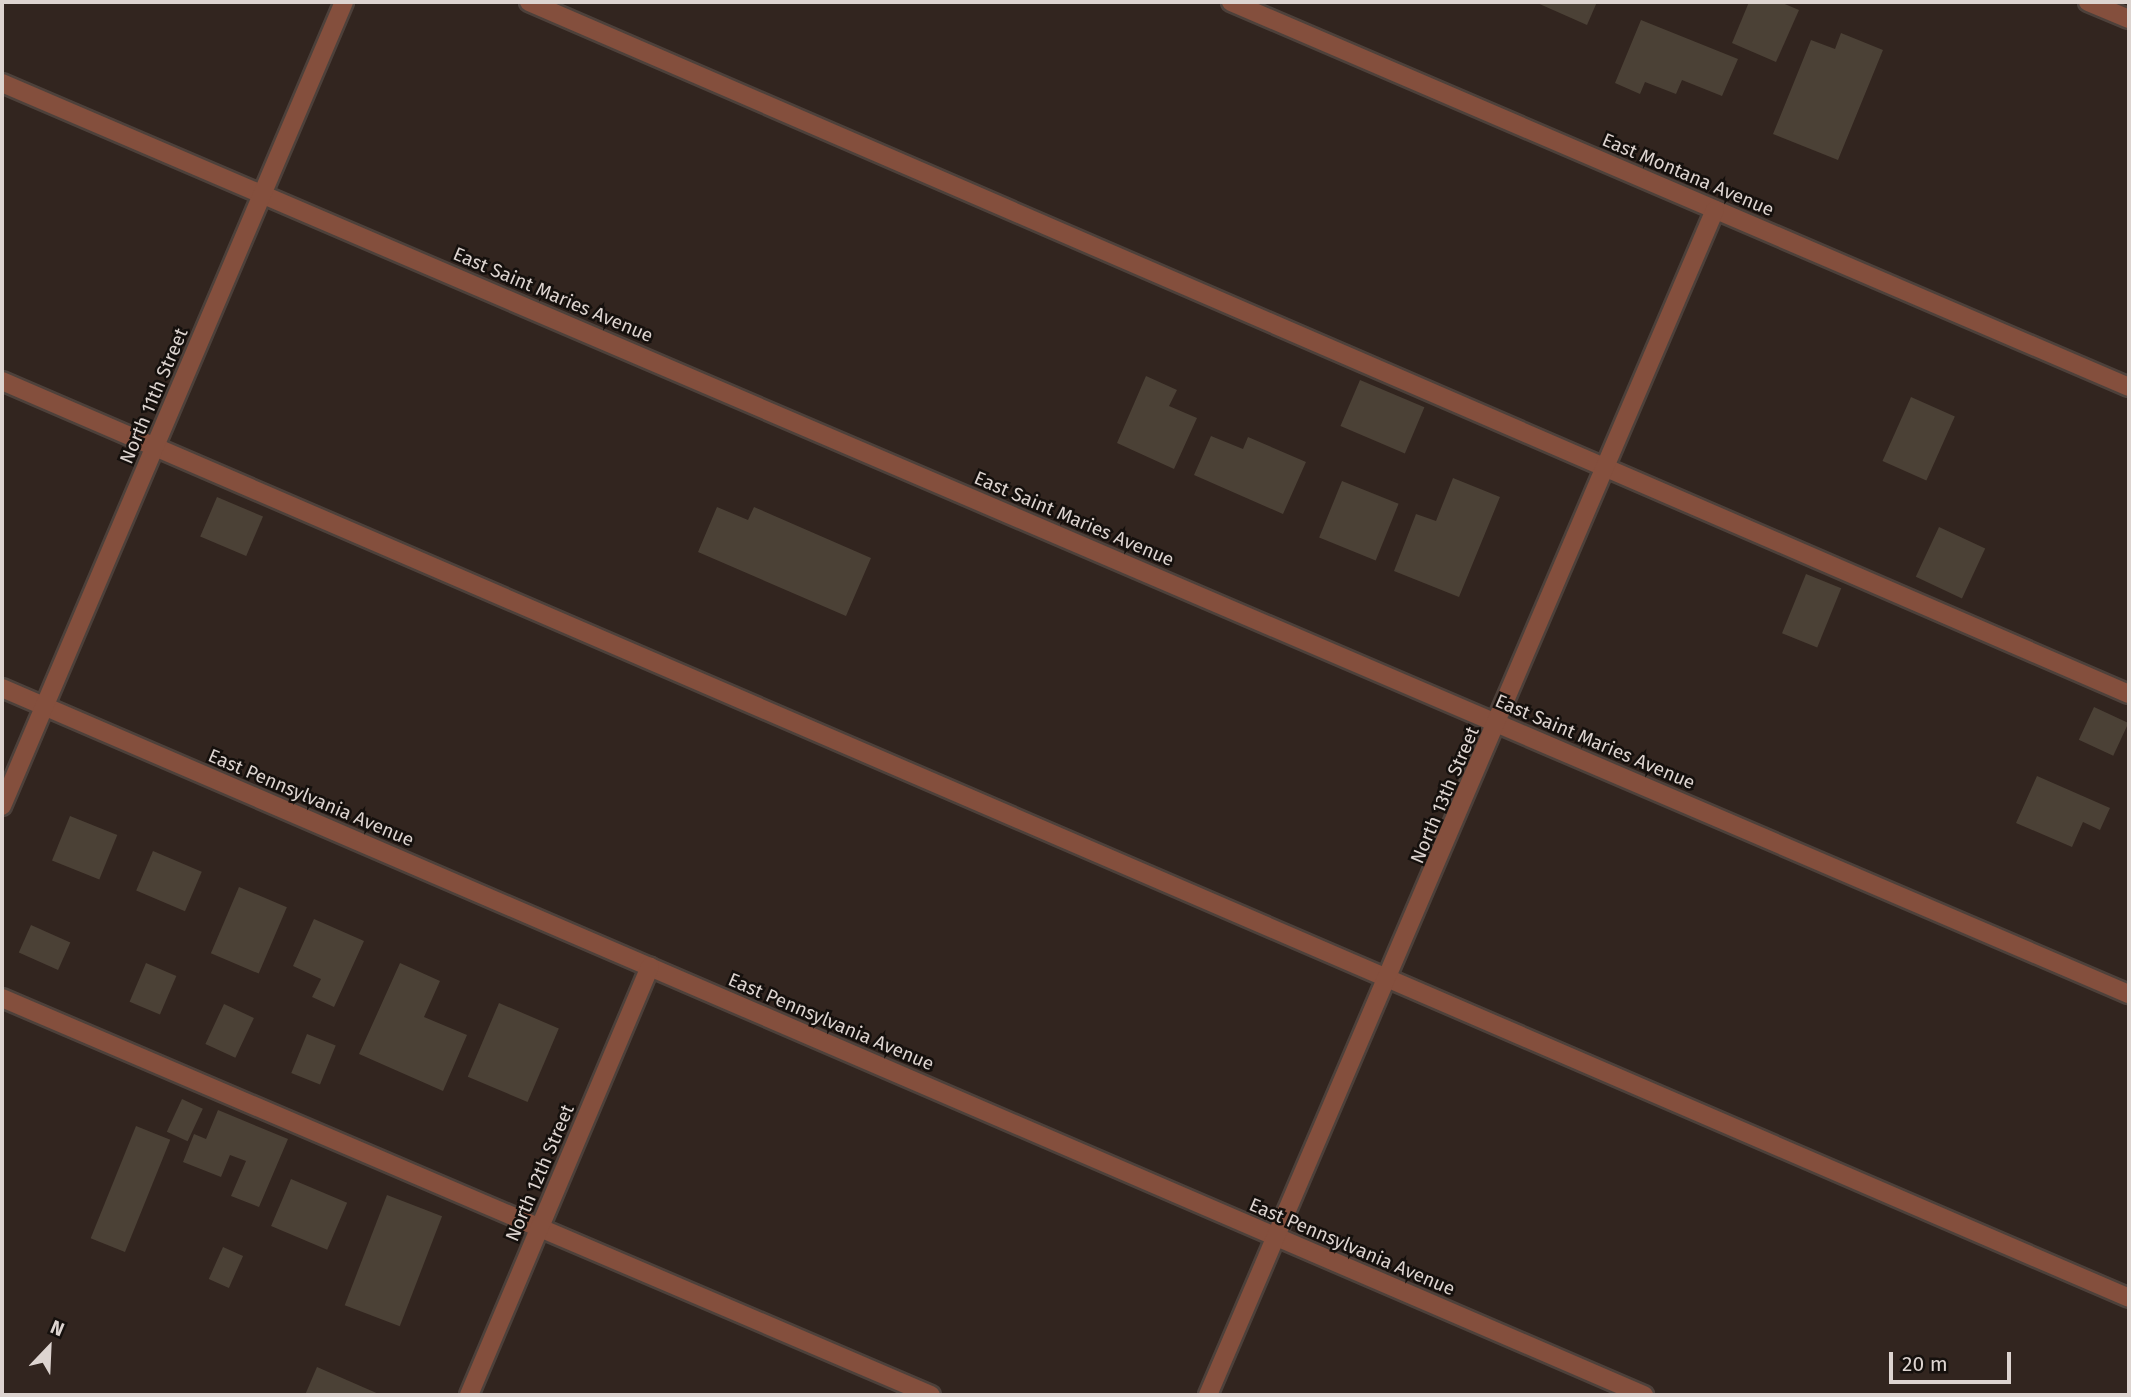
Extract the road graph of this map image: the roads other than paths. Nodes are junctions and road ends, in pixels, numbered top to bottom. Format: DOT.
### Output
graph roads {
  1 [pos="344,2"];
  2 [pos="529,2"];
  3 [pos="1231,2"];
  4 [pos="2088,2"];
  5 [pos="2129,19"];
  6 [pos="2,83"];
  7 [pos="263,195"];
  8 [pos="1715,210"];
  9 [pos="2,381"];
  10 [pos="2129,387"];
  11 [pos="155,447"];
  12 [pos="1606,469"];
  13 [pos="2,688"];
  14 [pos="2129,694"];
  15 [pos="44,706"];
  16 [pos="1499,724"];
  17 [pos="2,806"];
  18 [pos="650,967"];
  19 [pos="1388,978"];
  20 [pos="2129,994"];
  21 [pos="2,998"];
  22 [pos="540,1228"];
  23 [pos="1277,1237"];
  24 [pos="2129,1298"];
  25 [pos="469,1395"];
  26 [pos="931,1395"];
  27 [pos="1209,1395"];
  28 [pos="1644,1395"];
  1 -- 7 [label="street, North 11th Street"];
  2 -- 12 [label="street"];
  3 -- 8 [label="street, East Montana Avenue"];
  4 -- 5 [label="street"];
  6 -- 7 [label="street, East Saint Maries Avenue"];
  7 -- 11 [label="street, North 11th Street"];
  7 -- 16 [label="street, East Saint Maries Avenue"];
  8 -- 10 [label="street, East Montana Avenue"];
  8 -- 12 [label="street, North 13th Street"];
  9 -- 11 [label="street"];
  11 -- 15 [label="street, North 11th Street"];
  11 -- 19 [label="street"];
  12 -- 14 [label="street"];
  12 -- 16 [label="street, North 13th Street"];
  13 -- 15 [label="street, East Pennsylvania Avenue"];
  15 -- 17 [label="street, North 11th Street"];
  15 -- 18 [label="street, East Pennsylvania Avenue"];
  16 -- 19 [label="street, North 13th Street"];
  16 -- 20 [label="street, East Saint Maries Avenue"];
  18 -- 22 [label="street, North 12th Street"];
  18 -- 23 [label="street, East Pennsylvania Avenue"];
  19 -- 23 [label="street, North 13th Street"];
  19 -- 24 [label="street"];
  21 -- 22 [label="street"];
  22 -- 25 [label="street, North 12th Street"];
  22 -- 26 [label="street"];
  23 -- 27 [label="street, North 13th Street"];
  23 -- 28 [label="street, East Pennsylvania Avenue"];
}
